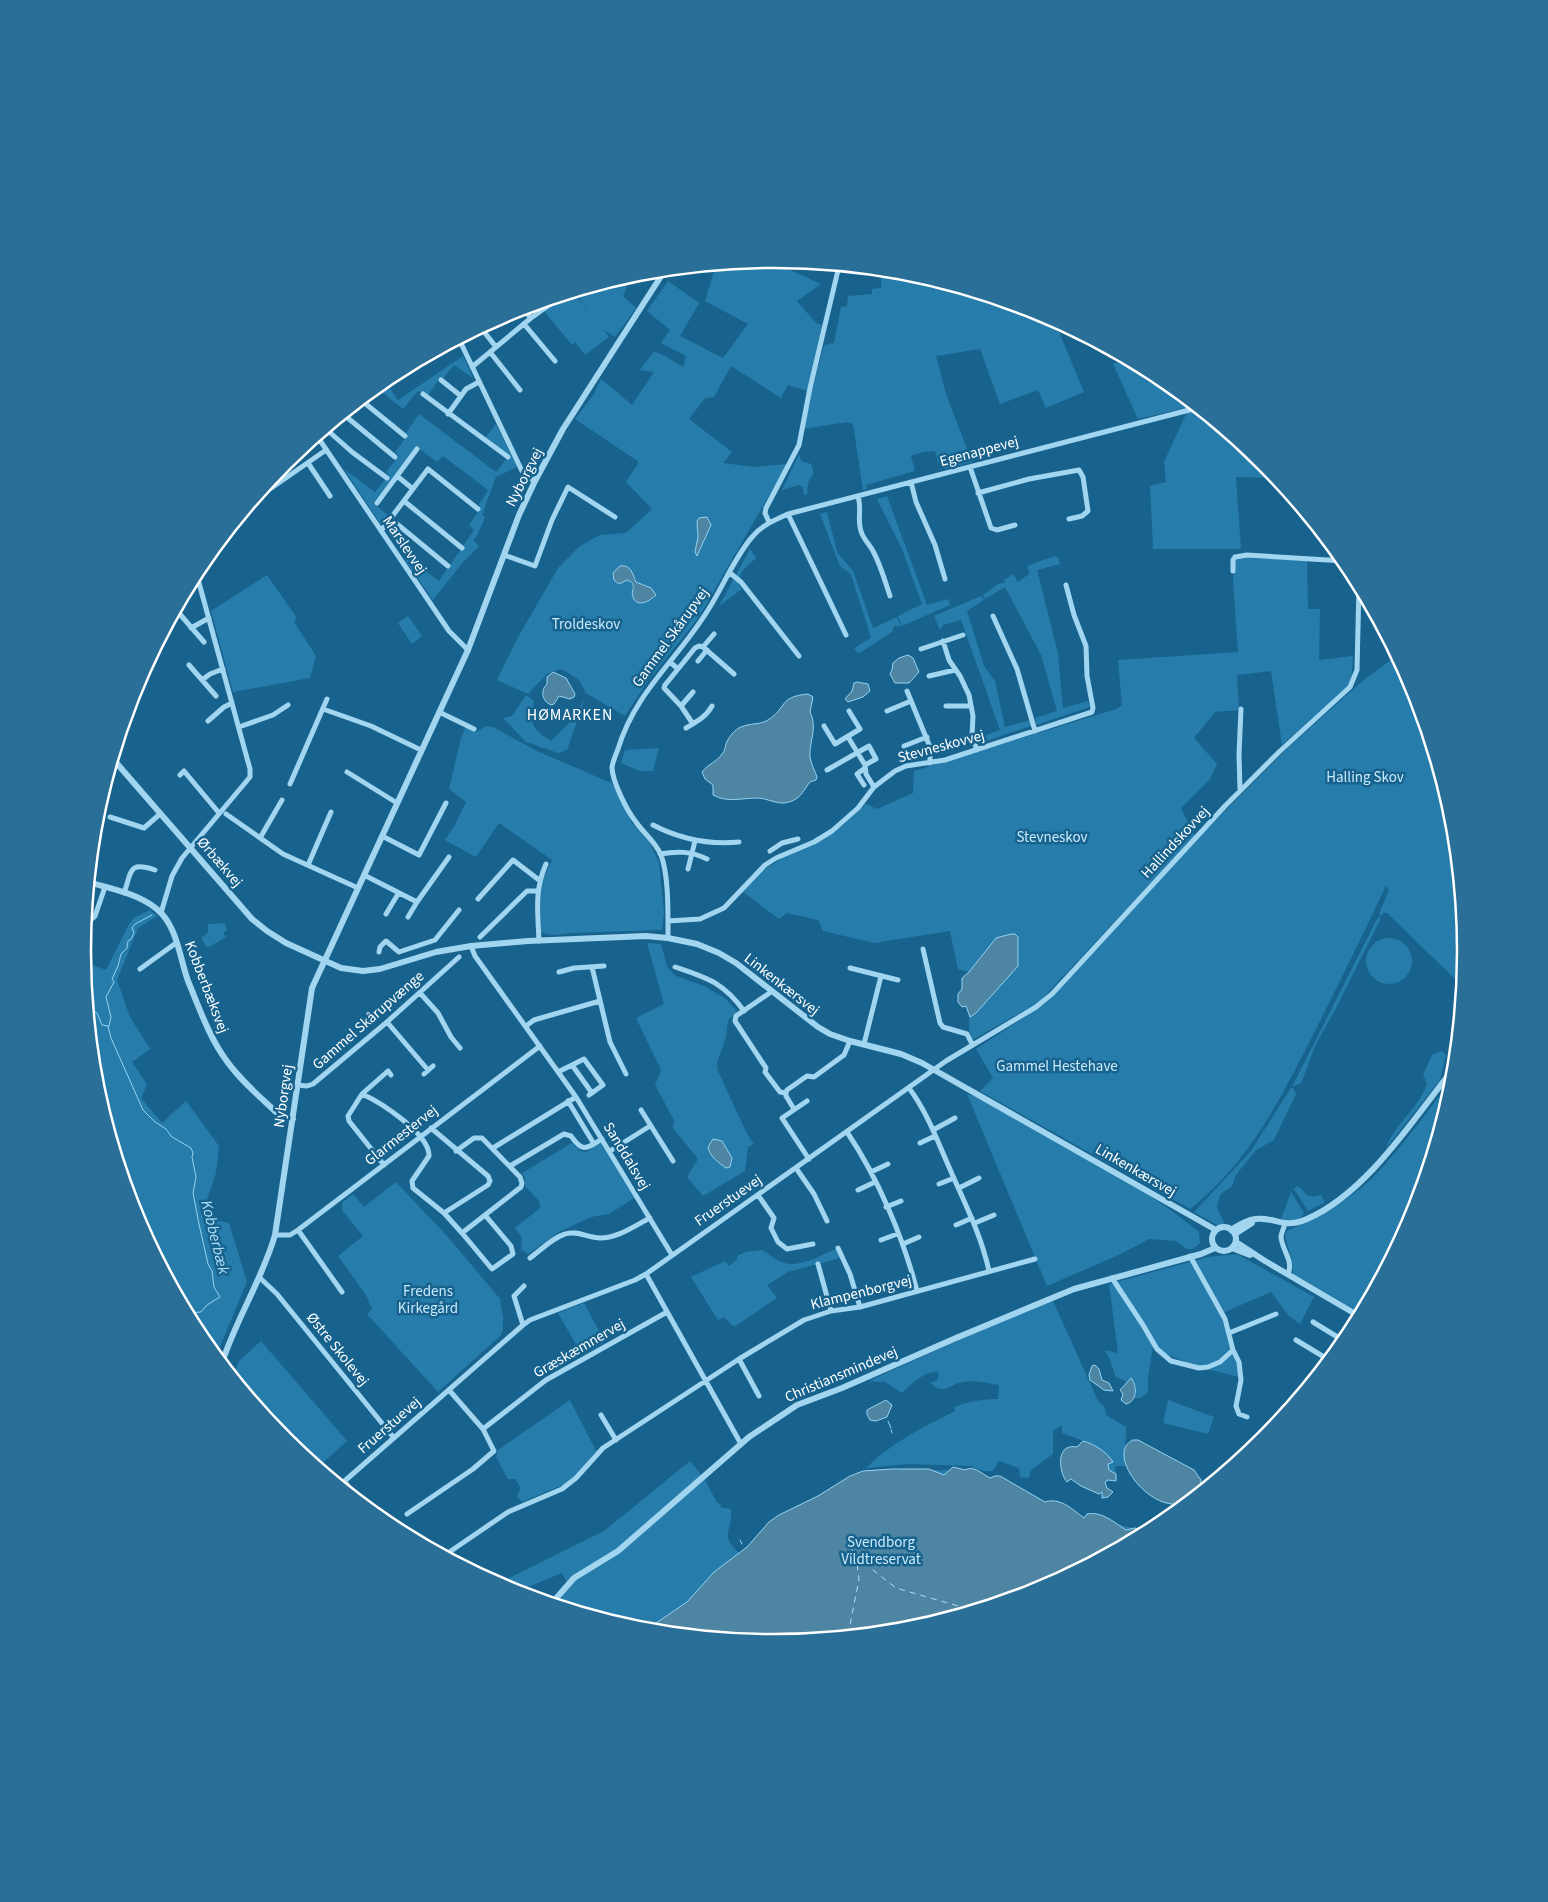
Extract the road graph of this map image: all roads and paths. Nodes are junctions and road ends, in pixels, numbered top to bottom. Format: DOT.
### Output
graph roads {
  1 [pos="838,272"];
  2 [pos="660,278"];
  3 [pos="548,307"];
  4 [pos="528,314"];
  5 [pos="531,318"];
  6 [pos="524,324"];
  7 [pos="485,333"];
  8 [pos="462,345"];
  9 [pos="496,347"];
  10 [pos="490,352"];
  11 [pos="555,361"];
  12 [pos="472,367"];
  13 [pos="441,380"];
  14 [pos="479,382"];
  15 [pos="520,390"];
  16 [pos="422,394"];
  17 [pos="461,396"];
  18 [pos="366,404"];
  19 [pos="1191,409"];
  20 [pos="448,414"];
  21 [pos="348,418"];
  22 [pos="331,432"];
  23 [pos="405,436"];
  24 [pos="320,441"];
  25 [pos="417,449"];
  26 [pos="326,450"];
  27 [pos="395,457"];
  28 [pos="508,457"];
  29 [pos="308,463"];
  30 [pos="970,467"];
  31 [pos="397,476"];
  32 [pos="387,478"];
  33 [pos="534,481"];
  34 [pos="911,482"];
  35 [pos="277,483"];
  36 [pos="414,489"];
  37 [pos="978,493"];
  38 [pos="330,496"];
  39 [pos="858,496"];
  40 [pos="404,501"];
  41 [pos="377,503"];
  42 [pos="478,509"];
  43 [pos="788,514"];
  44 [pos="615,517"];
  45 [pos="391,519"];
  46 [pos="1069,519"];
  47 [pos="769,522"];
  48 [pos="1015,525"];
  49 [pos="381,531"];
  50 [pos="462,548"];
  51 [pos="504,555"];
  52 [pos="1334,560"];
  53 [pos="448,566"];
  54 [pos="1233,571"];
  55 [pos="730,574"];
  56 [pos="945,580"];
  57 [pos="199,583"];
  58 [pos="1066,585"];
  59 [pos="890,596"];
  60 [pos="1359,600"];
  61 [pos="180,615"];
  62 [pos="993,616"];
  63 [pos="209,618"];
  64 [pos="191,628"];
  65 [pos="714,634"];
  66 [pos="846,634"];
  67 [pos="963,635"];
  68 [pos="943,641"];
  69 [pos="204,642"];
  70 [pos="705,649"];
  71 [pos="468,650"];
  72 [pos="921,650"];
  73 [pos="799,656"];
  74 [pos="698,660"];
  75 [pos="670,662"];
  76 [pos="189,665"];
  77 [pos="223,669"];
  78 [pos="678,669"];
  79 [pos="955,670"];
  80 [pos="734,674"];
  81 [pos="929,676"];
  82 [pos="202,680"];
  83 [pos="907,691"];
  84 [pos="693,692"];
  85 [pos="216,696"];
  86 [pos="327,699"];
  87 [pos="911,702"];
  88 [pos="232,703"];
  89 [pos="288,705"];
  90 [pos="681,706"];
  91 [pos="712,706"];
  92 [pos="946,706"];
  93 [pos="971,706"];
  94 [pos="323,709"];
  95 [pos="1241,709"];
  96 [pos="849,711"];
  97 [pos="887,711"];
  98 [pos="439,712"];
  99 [pos="208,721"];
  100 [pos="693,724"];
  101 [pos="824,726"];
  102 [pos="238,727"];
  103 [pos="686,728"];
  104 [pos="474,729"];
  105 [pos="1035,731"];
  106 [pos="848,736"];
  107 [pos="927,737"];
  108 [pos="904,746"];
  109 [pos="422,750"];
  110 [pos="977,750"];
  111 [pos="857,752"];
  112 [pos="930,763"];
  113 [pos="118,765"];
  114 [pos="865,767"];
  115 [pos="827,770"];
  116 [pos="348,772"];
  117 [pos="180,775"];
  118 [pos="290,784"];
  119 [pos="864,786"];
  120 [pos="874,787"];
  121 [pos="1240,791"];
  122 [pos="282,800"];
  123 [pos="397,802"];
  124 [pos="446,803"];
  125 [pos="331,812"];
  126 [pos="219,813"];
  127 [pos="160,814"];
  128 [pos="226,814"];
  129 [pos="110,817"];
  130 [pos="653,825"];
  131 [pos="382,836"];
  132 [pos="260,838"];
  133 [pos="798,839"];
  134 [pos="695,841"];
  135 [pos="739,842"];
  136 [pos="782,843"];
  137 [pos="190,848"];
  138 [pos="770,851"];
  139 [pos="692,853"];
  140 [pos="786,853"];
  141 [pos="660,854"];
  142 [pos="449,857"];
  143 [pos="707,859"];
  144 [pos="546,864"];
  145 [pos="308,865"];
  146 [pos="688,869"];
  147 [pos="155,870"];
  148 [pos="364,875"];
  149 [pos="539,880"];
  150 [pos="95,884"];
  151 [pos="105,887"];
  152 [pos="358,888"];
  153 [pos="538,891"];
  154 [pos="124,893"];
  155 [pos="398,894"];
  156 [pos="478,900"];
  157 [pos="417,902"];
  158 [pos="460,910"];
  159 [pos="161,913"];
  160 [pos="386,914"];
  161 [pos="408,917"];
  162 [pos="92,919"];
  163 [pos="668,921"];
  164 [pos="480,937"];
  165 [pos="668,938"];
  166 [pos="539,941"];
  167 [pos="176,943"];
  168 [pos="471,946"];
  169 [pos="416,947"];
  170 [pos="923,949"];
  171 [pos="379,952"];
  172 [pos="419,957"];
  173 [pos="459,957"];
  174 [pos="325,960"];
  175 [pos="592,966"];
  176 [pos="604,966"];
  177 [pos="675,967"];
  178 [pos="850,968"];
  179 [pos="140,969"];
  180 [pos="559,972"];
  181 [pos="881,976"];
  182 [pos="898,980"];
  183 [pos="771,992"];
  184 [pos="420,993"];
  185 [pos="600,1002"];
  186 [pos="744,1010"];
  187 [pos="387,1022"];
  188 [pos="526,1026"];
  189 [pos="850,1041"];
  190 [pos="864,1044"];
  191 [pos="972,1044"];
  192 [pos="540,1046"];
  193 [pos="460,1048"];
  194 [pos="572,1065"];
  195 [pos="433,1066"];
  196 [pos="934,1070"];
  197 [pos="558,1072"];
  198 [pos="626,1074"];
  199 [pos="391,1075"];
  200 [pos="1445,1080"];
  201 [pos="297,1085"];
  202 [pos="909,1088"];
  203 [pos="786,1093"];
  204 [pos="362,1094"];
  205 [pos="576,1097"];
  206 [pos="568,1101"];
  207 [pos="807,1101"];
  208 [pos="794,1109"];
  209 [pos="641,1110"];
  210 [pos="293,1118"];
  211 [pos="955,1118"];
  212 [pos="650,1126"];
  213 [pos="431,1128"];
  214 [pos="847,1132"];
  215 [pos="934,1133"];
  216 [pos="420,1137"];
  217 [pos="602,1139"];
  218 [pos="920,1143"];
  219 [pos="594,1144"];
  220 [pos="492,1148"];
  221 [pos="456,1151"];
  222 [pos="610,1151"];
  223 [pos="809,1159"];
  224 [pos="673,1161"];
  225 [pos="888,1164"];
  226 [pos="384,1165"];
  227 [pos="510,1166"];
  228 [pos="796,1168"];
  229 [pos="871,1172"];
  230 [pos="954,1178"];
  231 [pos="979,1178"];
  232 [pos="875,1182"];
  233 [pos="939,1184"];
  234 [pos="959,1188"];
  235 [pos="858,1190"];
  236 [pos="758,1195"];
  237 [pos="901,1200"];
  238 [pos="886,1207"];
  239 [pos="444,1213"];
  240 [pos="485,1215"];
  241 [pos="994,1215"];
  242 [pos="650,1218"];
  243 [pos="974,1220"];
  244 [pos="827,1221"];
  245 [pos="1285,1224"];
  246 [pos="956,1225"];
  247 [pos="298,1230"];
  248 [pos="1214,1232"];
  249 [pos="1233,1232"];
  250 [pos="462,1233"];
  251 [pos="897,1234"];
  252 [pos="275,1235"];
  253 [pos="919,1237"];
  254 [pos="881,1240"];
  255 [pos="813,1244"];
  256 [pos="903,1244"];
  257 [pos="1213,1245"];
  258 [pos="1234,1245"];
  259 [pos="838,1248"];
  260 [pos="672,1255"];
  261 [pos="1190,1256"];
  262 [pos="530,1258"];
  263 [pos="1035,1259"];
  264 [pos="818,1264"];
  265 [pos="989,1271"];
  266 [pos="646,1274"];
  267 [pos="1288,1274"];
  268 [pos="260,1278"];
  269 [pos="1112,1278"];
  270 [pos="524,1286"];
  271 [pos="917,1291"];
  272 [pos="342,1292"];
  273 [pos="860,1307"];
  274 [pos="831,1311"];
  275 [pos="667,1312"];
  276 [pos="1353,1312"];
  277 [pos="1276,1314"];
  278 [pos="1313,1322"];
  279 [pos="523,1325"];
  280 [pos="1229,1333"];
  281 [pos="1337,1337"];
  282 [pos="1296,1340"];
  283 [pos="1233,1350"];
  284 [pos="225,1356"];
  285 [pos="1323,1357"];
  286 [pos="739,1359"];
  287 [pos="706,1380"];
  288 [pos="449,1390"];
  289 [pos="759,1396"];
  290 [pos="601,1415"];
  291 [pos="1247,1417"];
  292 [pos="483,1430"];
  293 [pos="394,1438"];
  294 [pos="616,1440"];
  295 [pos="741,1444"];
  296 [pos="345,1482"];
  297 [pos="407,1514"];
  298 [pos="450,1551"];
  299 [pos="556,1598"];
  1 -- 47 [label="street"];
  2 -- 33 [label="street, Nyborgvej"];
  3 -- 5 [label="street"];
  4 -- 5 [label="street"];
  5 -- 6 [label="street"];
  6 -- 9 [label="street"];
  6 -- 11 [label="street"];
  7 -- 9 [label="street"];
  8 -- 12 [label="street"];
  9 -- 10 [label="street"];
  10 -- 12 [label="street"];
  10 -- 15 [label="street"];
  12 -- 14 [label="street"];
  13 -- 17 [label="street"];
  14 -- 17 [label="street"];
  14 -- 33 [label="street"];
  16 -- 20 [label="street"];
  17 -- 20 [label="street"];
  18 -- 23 [label="street"];
  19 -- 30 [label="street, Egenappevej"];
  20 -- 28 [label="street"];
  21 -- 27 [label="street"];
  22 -- 32 [label="street"];
  24 -- 26 [label="street, Marslevvej"];
  25 -- 31 [label="street"];
  26 -- 29 [label="street"];
  26 -- 49 [label="street, Marslevvej"];
  29 -- 35 [label="street"];
  29 -- 38 [label="street"];
  30 -- 34 [label="street, Egenappevej"];
  30 -- 37 [label="street"];
  31 -- 36 [label="street"];
  31 -- 41 [label="street"];
  33 -- 51 [label="street, Nyborgvej"];
  34 -- 39 [label="street, Egenappevej"];
  34 -- 56 [label="street"];
  36 -- 40 [label="street"];
  36 -- 42 [label="street"];
  37 -- 46 [label="street"];
  37 -- 48 [label="street"];
  39 -- 43 [label="street, Egenappevej"];
  39 -- 59 [label="street"];
  40 -- 45 [label="street"];
  40 -- 50 [label="street"];
  43 -- 47 [label="street, Egenappevej"];
  43 -- 66 [label="street"];
  44 -- 51 [label="street"];
  45 -- 49 [label="street"];
  45 -- 53 [label="street"];
  47 -- 55 [label="street, Gammel Skårupvej"];
  49 -- 71 [label="street, Marslevvej"];
  51 -- 71 [label="street, Nyborgvej"];
  52 -- 54 [label="street"];
  55 -- 73 [label="street"];
  55 -- 75 [label="street, Gammel Skårupvej"];
  57 -- 63 [label="street"];
  58 -- 105 [label="street, Stevneskovvej"];
  60 -- 121 [label="street, Hallindskovvej"];
  61 -- 64 [label="street"];
  62 -- 105 [label="street"];
  63 -- 64 [label="street"];
  63 -- 77 [label="street"];
  64 -- 69 [label="street"];
  65 -- 70 [label="street"];
  67 -- 68 [label="street"];
  68 -- 72 [label="street"];
  68 -- 79 [label="street"];
  70 -- 74 [label="street"];
  70 -- 78 [label="street"];
  70 -- 80 [label="street"];
  71 -- 98 [label="street, Nyborgvej"];
  75 -- 78 [label="street"];
  75 -- 141 [label="street, Gammel Skårupvej"];
  76 -- 82 [label="street"];
  77 -- 82 [label="street"];
  77 -- 88 [label="street"];
  78 -- 90 [label="street"];
  79 -- 81 [label="street"];
  79 -- 93 [label="street"];
  82 -- 85 [label="street"];
  83 -- 87 [label="street"];
  84 -- 90 [label="street"];
  86 -- 94 [label="street"];
  87 -- 97 [label="street"];
  87 -- 107 [label="street"];
  88 -- 99 [label="street"];
  88 -- 102 [label="street"];
  89 -- 102 [label="street"];
  90 -- 100 [label="street"];
  91 -- 100 [label="street"];
  92 -- 93 [label="street"];
  93 -- 110 [label="street"];
  94 -- 109 [label="street"];
  94 -- 118 [label="street"];
  95 -- 121 [label="street"];
  96 -- 106 [label="street"];
  98 -- 104 [label="street"];
  98 -- 109 [label="street, Nyborgvej"];
  100 -- 103 [label="street"];
  101 -- 106 [label="street"];
  102 -- 126 [label="street"];
  105 -- 110 [label="street, Stevneskovvej"];
  106 -- 111 [label="street"];
  107 -- 108 [label="street"];
  107 -- 112 [label="street"];
  109 -- 123 [label="street, Nyborgvej"];
  110 -- 112 [label="street, Stevneskovvej"];
  111 -- 114 [label="street"];
  111 -- 114 [label="street"];
  111 -- 115 [label="street"];
  112 -- 120 [label="street, Stevneskovvej"];
  113 -- 127 [label="street, Ørbækvej"];
  114 -- 119 [label="street"];
  114 -- 120 [label="street"];
  116 -- 123 [label="street"];
  117 -- 126 [label="street"];
  120 -- 140 [label="street, Stevneskovvej"];
  121 -- 191 [label="street, Hallindskovvej"];
  122 -- 132 [label="street"];
  123 -- 131 [label="street, Nyborgvej"];
  124 -- 131 [label="street"];
  125 -- 145 [label="street"];
  126 -- 137 [label="street"];
  127 -- 129 [label="street"];
  127 -- 137 [label="street, Ørbækvej"];
  128 -- 132 [label="street"];
  130 -- 134 [label="street"];
  131 -- 148 [label="street, Nyborgvej"];
  132 -- 145 [label="street"];
  133 -- 136 [label="street"];
  134 -- 135 [label="street"];
  134 -- 139 [label="street"];
  136 -- 138 [label="street"];
  136 -- 140 [label="street"];
  137 -- 159 [label="street"];
  137 -- 174 [label="street, Ørbækvej"];
  139 -- 141 [label="street"];
  139 -- 143 [label="street"];
  139 -- 146 [label="street"];
  140 -- 163 [label="street, Stevneskovvej"];
  141 -- 163 [label="street, Gammel Skårupvej"];
  142 -- 157 [label="street"];
  144 -- 149 [label="street"];
  145 -- 152 [label="street"];
  147 -- 154 [label="street"];
  148 -- 152 [label="street, Nyborgvej"];
  148 -- 155 [label="street"];
  149 -- 153 [label="street"];
  149 -- 156 [label="street"];
  150 -- 151 [label="street, Kobberbæksvej"];
  151 -- 154 [label="street, Kobberbæksvej"];
  151 -- 162 [label="street"];
  152 -- 174 [label="street, Nyborgvej"];
  153 -- 164 [label="street"];
  153 -- 166 [label="street"];
  154 -- 159 [label="street, Kobberbæksvej"];
  155 -- 157 [label="street"];
  155 -- 160 [label="street"];
  157 -- 161 [label="street"];
  158 -- 169 [label="street"];
  159 -- 167 [label="street, Kobberbæksvej"];
  163 -- 165 [label="street, Gammel Skårupvej"];
  165 -- 166 [label="street, Linkenkærsvej"];
  165 -- 183 [label="street, Linkenkærsvej"];
  166 -- 168 [label="street, Linkenkærsvej"];
  167 -- 179 [label="street"];
  167 -- 210 [label="street, Kobberbæksvej"];
  168 -- 172 [label="street, Linkenkærsvej"];
  168 -- 188 [label="street, Sanddalsvej"];
  169 -- 171 [label="street"];
  169 -- 172 [label="street"];
  170 -- 191 [label="street"];
  172 -- 174 [label="street, Linkenkærsvej"];
  173 -- 184 [label="street, Gammel Skårupvænge"];
  174 -- 201 [label="street, Nyborgvej"];
  175 -- 176 [label="street"];
  175 -- 180 [label="street"];
  175 -- 185 [label="street"];
  177 -- 186 [label="street"];
  178 -- 181 [label="street"];
  181 -- 182 [label="street"];
  181 -- 190 [label="street"];
  183 -- 186 [label="street"];
  183 -- 189 [label="street, Linkenkærsvej"];
  184 -- 187 [label="street, Gammel Skårupvænge"];
  184 -- 193 [label="street"];
  185 -- 188 [label="street"];
  185 -- 198 [label="street"];
  186 -- 203 [label="street"];
  187 -- 195 [label="street"];
  187 -- 201 [label="street, Gammel Skårupvænge"];
  188 -- 192 [label="street, Sanddalsvej"];
  189 -- 190 [label="street, Linkenkærsvej"];
  189 -- 203 [label="street"];
  190 -- 196 [label="street, Linkenkærsvej"];
  191 -- 196 [label="street, Hallindskovvej"];
  192 -- 197 [label="street, Sanddalsvej"];
  192 -- 213 [label="street, Glarmestervej"];
  194 -- 194 [label="street"];
  194 -- 197 [label="street"];
  196 -- 202 [label="street, Fruerstuevej"];
  196 -- 248 [label="street, Linkenkærsvej"];
  197 -- 205 [label="street, Sanddalsvej"];
  199 -- 204 [label="street"];
  200 -- 245 [label="street"];
  201 -- 210 [label="street, Nyborgvej"];
  202 -- 214 [label="street, Fruerstuevej"];
  202 -- 215 [label="street"];
  203 -- 208 [label="street"];
  204 -- 216 [label="street"];
  204 -- 226 [label="street"];
  205 -- 206 [label="street"];
  205 -- 217 [label="street, Sanddalsvej"];
  206 -- 219 [label="street"];
  206 -- 220 [label="street"];
  207 -- 208 [label="street"];
  208 -- 223 [label="street"];
  209 -- 212 [label="street"];
  210 -- 252 [label="street, Nyborgvej"];
  211 -- 215 [label="street"];
  212 -- 222 [label="street"];
  212 -- 224 [label="street"];
  213 -- 216 [label="street, Glarmestervej"];
  213 -- 221 [label="street"];
  214 -- 223 [label="street, Fruerstuevej"];
  214 -- 229 [label="street"];
  215 -- 218 [label="street"];
  215 -- 230 [label="street"];
  216 -- 226 [label="street, Glarmestervej"];
  216 -- 239 [label="street"];
  217 -- 219 [label="street"];
  217 -- 222 [label="street, Sanddalsvej"];
  219 -- 227 [label="street"];
  220 -- 221 [label="street"];
  220 -- 227 [label="street"];
  221 -- 239 [label="street"];
  222 -- 242 [label="street, Sanddalsvej"];
  223 -- 228 [label="street, Fruerstuevej"];
  225 -- 229 [label="street"];
  226 -- 247 [label="street, Glarmestervej"];
  227 -- 240 [label="street"];
  228 -- 236 [label="street, Fruerstuevej"];
  228 -- 244 [label="street"];
  229 -- 232 [label="street"];
  230 -- 233 [label="street"];
  230 -- 234 [label="street"];
  231 -- 234 [label="street"];
  232 -- 235 [label="street"];
  232 -- 238 [label="street"];
  234 -- 243 [label="street"];
  236 -- 255 [label="street"];
  236 -- 260 [label="street, Fruerstuevej"];
  237 -- 238 [label="street"];
  238 -- 251 [label="street"];
  239 -- 250 [label="street"];
  240 -- 250 [label="street"];
  240 -- 250 [label="street"];
  241 -- 243 [label="street"];
  242 -- 260 [label="street, Sanddalsvej"];
  242 -- 262 [label="street"];
  243 -- 246 [label="street"];
  243 -- 265 [label="street"];
  245 -- 249 [label="street"];
  245 -- 267 [label="street"];
  247 -- 252 [label="street, Glarmestervej"];
  247 -- 272 [label="street"];
  248 -- 249 [label="street"];
  248 -- 257 [label="street"];
  249 -- 258 [label="street"];
  251 -- 254 [label="street"];
  251 -- 256 [label="street"];
  252 -- 268 [label="street, Nyborgvej"];
  253 -- 256 [label="street"];
  256 -- 271 [label="street"];
  257 -- 258 [label="street"];
  257 -- 261 [label="street, Christiansmindevej"];
  258 -- 267 [label="street"];
  259 -- 273 [label="street"];
  260 -- 266 [label="street, Fruerstuevej"];
  261 -- 269 [label="street, Christiansmindevej"];
  261 -- 280 [label="street"];
  263 -- 265 [label="street, Klampenborgvej"];
  264 -- 274 [label="street"];
  265 -- 271 [label="street, Klampenborgvej"];
  266 -- 275 [label="street"];
  266 -- 279 [label="street, Fruerstuevej"];
  267 -- 276 [label="street"];
  268 -- 284 [label="street, Nyborgvej"];
  268 -- 293 [label="street, Østre Skolevej"];
  269 -- 283 [label="street"];
  269 -- 295 [label="street, Christiansmindevej"];
  270 -- 279 [label="street"];
  271 -- 273 [label="street, Klampenborgvej"];
  273 -- 274 [label="street, Klampenborgvej"];
  274 -- 286 [label="street, Klampenborgvej"];
  275 -- 287 [label="street"];
  275 -- 292 [label="street, Græskæmnervej"];
  277 -- 280 [label="street"];
  278 -- 281 [label="street"];
  279 -- 288 [label="street, Fruerstuevej"];
  280 -- 283 [label="street"];
  282 -- 285 [label="street"];
  283 -- 291 [label="street"];
  286 -- 287 [label="street, Klampenborgvej"];
  286 -- 289 [label="street"];
  287 -- 294 [label="street, Klampenborgvej"];
  287 -- 295 [label="street"];
  288 -- 292 [label="street"];
  288 -- 293 [label="street, Fruerstuevej"];
  290 -- 294 [label="street"];
  292 -- 297 [label="street"];
  293 -- 296 [label="street, Fruerstuevej"];
  294 -- 298 [label="street, Klampenborgvej"];
  295 -- 299 [label="street, Christiansmindevej"];
}
